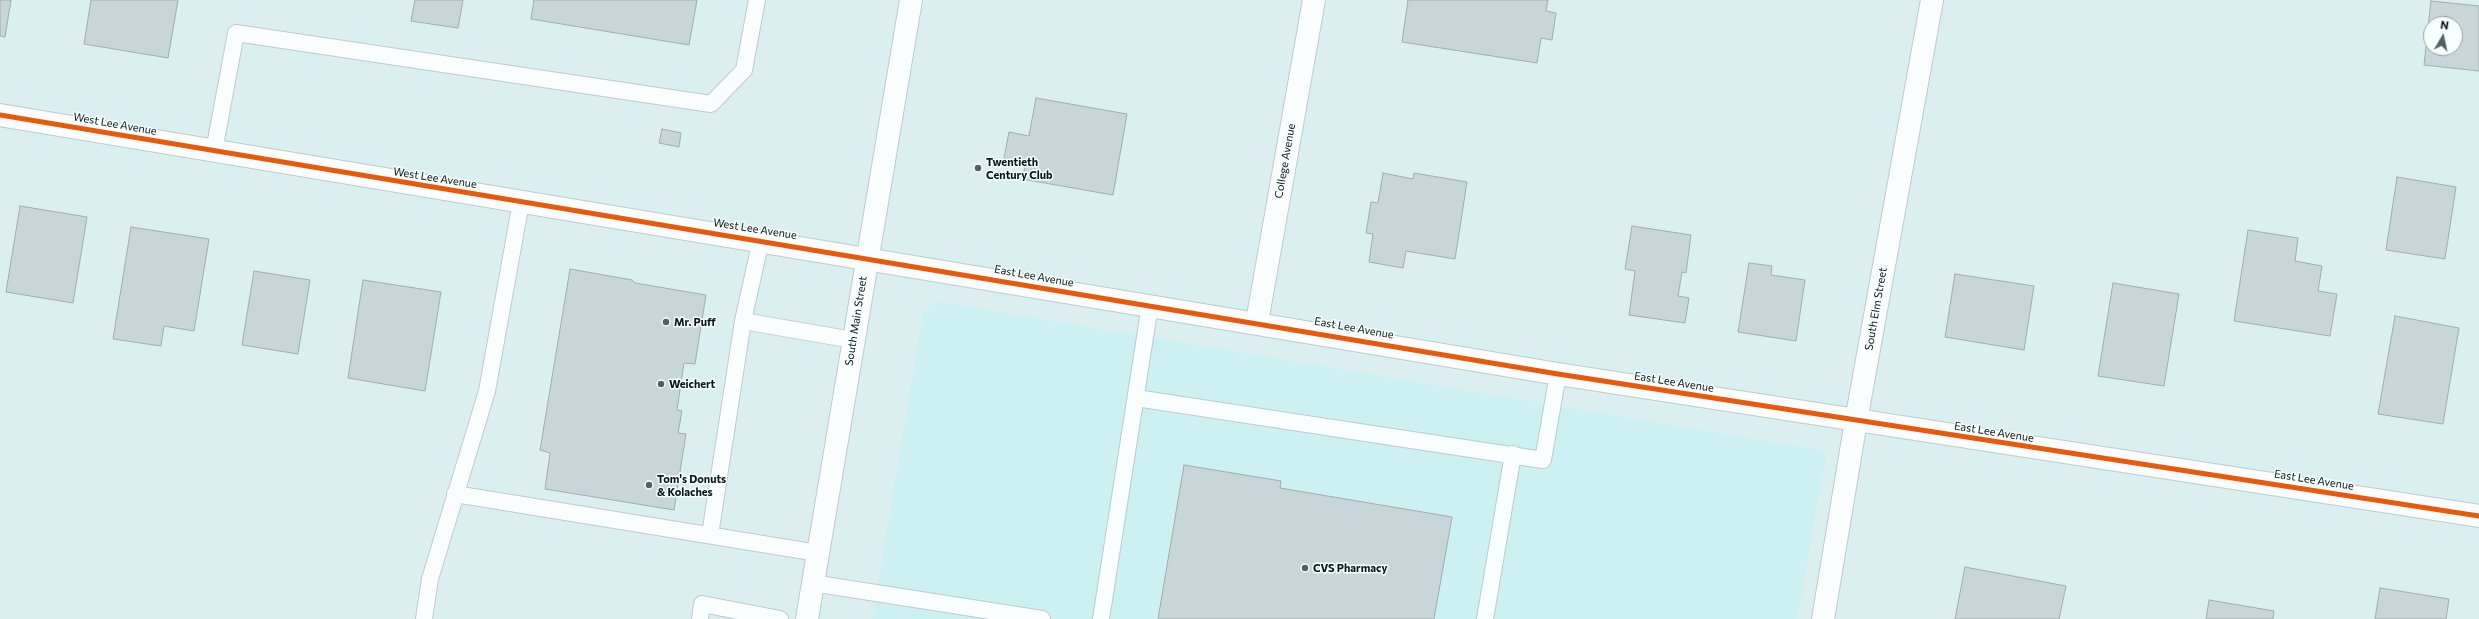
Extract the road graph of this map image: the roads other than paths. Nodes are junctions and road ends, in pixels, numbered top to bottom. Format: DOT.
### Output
graph roads {
  1 [pos="757,0"];
  2 [pos="911,0"];
  3 [pos="1314,0"];
  4 [pos="1932,0"];
  5 [pos="0,115"];
  6 [pos="214,151"];
  7 [pos="521,202"];
  8 [pos="761,240"];
  9 [pos="867,258"];
  10 [pos="1150,305"];
  11 [pos="743,321"];
  12 [pos="1257,322"];
  13 [pos="853,340"];
  14 [pos="1558,374"];
  15 [pos="1136,398"];
  16 [pos="1856,421"];
  17 [pos="1513,454"];
  18 [pos="455,494"];
  19 [pos="2479,516"];
  20 [pos="710,535"];
  21 [pos="818,553"];
  22 [pos="812,583"];
  23 [pos="424,619"];
  24 [pos="700,619"];
  25 [pos="780,619"];
  26 [pos="807,619"];
  27 [pos="1042,619"];
  28 [pos="1101,619"];
  29 [pos="1485,619"];
  30 [pos="1823,619"];
  1 -- 6 [label="lane"];
  2 -- 9 [label="street, South Main Street"];
  3 -- 12 [label="street, College Avenue"];
  4 -- 16 [label="street, South Elm Street"];
  5 -- 6 [label="street, West Lee Avenue"];
  6 -- 7 [label="street, West Lee Avenue"];
  7 -- 8 [label="street, West Lee Avenue"];
  7 -- 18 [label="lane"];
  8 -- 9 [label="street, West Lee Avenue"];
  8 -- 11 [label="lane"];
  9 -- 10 [label="street, East Lee Avenue"];
  9 -- 13 [label="street, South Main Street"];
  10 -- 12 [label="street, East Lee Avenue"];
  10 -- 15 [label="lane"];
  11 -- 13 [label="lane"];
  11 -- 20 [label="lane"];
  12 -- 14 [label="street, East Lee Avenue"];
  13 -- 21 [label="street, South Main Street"];
  14 -- 16 [label="street, East Lee Avenue"];
  14 -- 17 [label="lane"];
  15 -- 17 [label="lane"];
  15 -- 28 [label="lane"];
  16 -- 19 [label="street, East Lee Avenue"];
  16 -- 30 [label="street, South Elm Street"];
  17 -- 29 [label="lane"];
  18 -- 20 [label="lane"];
  18 -- 23 [label="lane"];
  20 -- 21 [label="lane"];
  21 -- 22 [label="street, South Main Street"];
  22 -- 26 [label="street, South Main Street"];
  22 -- 27 [label="lane"];
  24 -- 25 [label="lane"];
}
